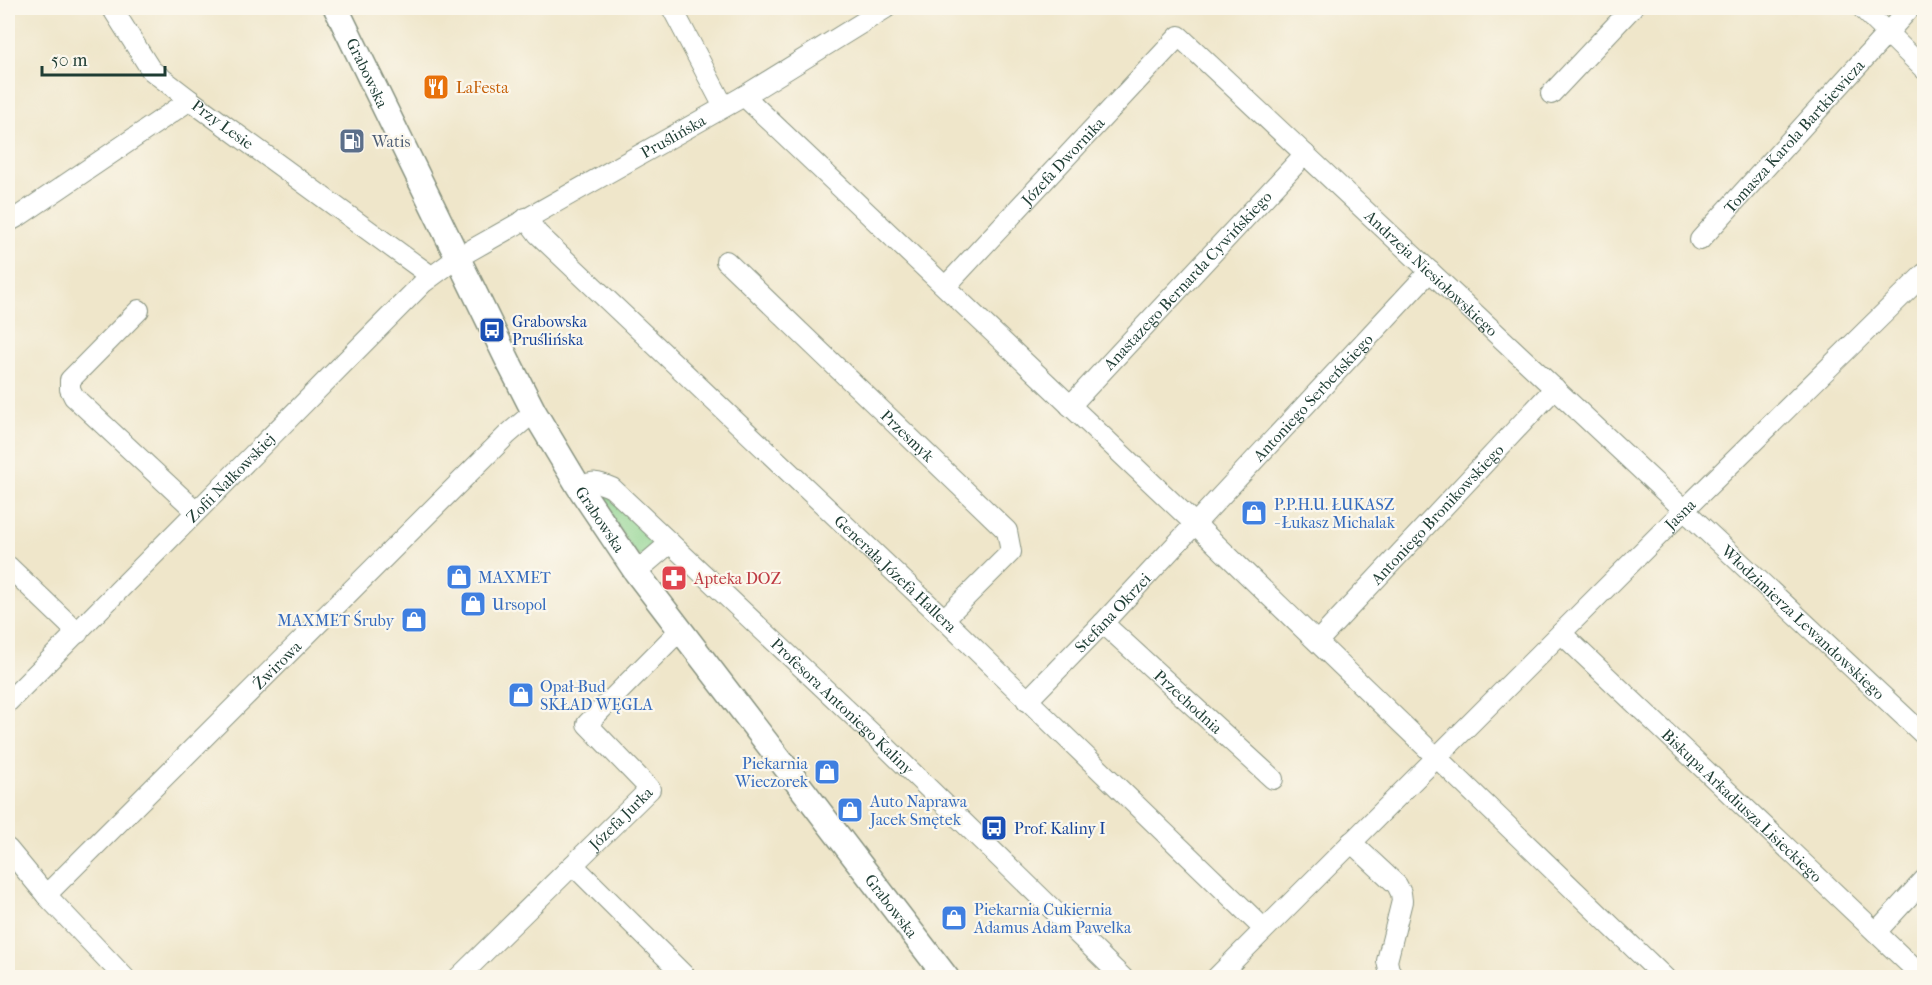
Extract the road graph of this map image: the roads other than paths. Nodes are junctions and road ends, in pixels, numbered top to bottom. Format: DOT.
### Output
graph roads {
  1 [pos="112,8"];
  2 [pos="336,8"];
  3 [pos="672,8"];
  4 [pos="886,8"];
  5 [pos="1632,8"];
  6 [pos="1862,8"];
  7 [pos="1910,8"];
  8 [pos="1888,32"];
  9 [pos="1179,36"];
  10 [pos="1924,69"];
  11 [pos="1551,94"];
  12 [pos="744,96"];
  13 [pos="190,100"];
  14 [pos="724,107"];
  15 [pos="1305,154"];
  16 [pos="526,218"];
  17 [pos="8,222"];
  18 [pos="1700,240"];
  19 [pos="457,258"];
  20 [pos="726,261"];
  21 [pos="1430,271"];
  22 [pos="1924,274"];
  23 [pos="431,276"];
  24 [pos="946,286"];
  25 [pos="139,310"];
  26 [pos="1555,388"];
  27 [pos="1070,406"];
  28 [pos="534,412"];
  29 [pos="579,487"];
  30 [pos="1685,509"];
  31 [pos="196,511"];
  32 [pos="1195,524"];
  33 [pos="670,543"];
  34 [pos="8,566"];
  35 [pos="636,572"];
  36 [pos="944,619"];
  37 [pos="1103,622"];
  38 [pos="680,630"];
  39 [pos="78,633"];
  40 [pos="1561,633"];
  41 [pos="1318,641"];
  42 [pos="1027,701"];
  43 [pos="8,702"];
  44 [pos="1924,735"];
  45 [pos="1436,758"];
  46 [pos="1273,779"];
  47 [pos="1351,843"];
  48 [pos="8,849"];
  49 [pos="573,865"];
  50 [pos="1924,880"];
  51 [pos="46,895"];
  52 [pos="1264,929"];
  53 [pos="1876,932"];
  54 [pos="125,978"];
  55 [pos="458,978"];
  56 [pos="687,978"];
  57 [pos="947,978"];
  58 [pos="1123,978"];
  59 [pos="1216,978"];
  60 [pos="1395,978"];
  61 [pos="1665,978"];
  62 [pos="1924,978"];
  1 -- 13 [label="street"];
  2 -- 19 [label="street, Grabowska"];
  3 -- 14 [label="street"];
  4 -- 12 [label="street, Pruślińska"];
  5 -- 11 [label="street"];
  6 -- 8 [label="street"];
  7 -- 8 [label="street, Tomasza Karola Bartkiewicza"];
  8 -- 10 [label="street"];
  8 -- 18 [label="street, Tomasza Karola Bartkiewicza"];
  9 -- 15 [label="street, Andrzeja Niesiołowskiego"];
  9 -- 24 [label="street, Józefa Dwornika"];
  12 -- 14 [label="street, Pruślińska"];
  12 -- 24 [label="street"];
  13 -- 17 [label="street, Przy Lesie"];
  13 -- 23 [label="street, Przy Lesie"];
  14 -- 16 [label="street, Pruślińska"];
  15 -- 21 [label="street, Andrzeja Niesiołowskiego"];
  15 -- 27 [label="street, Anastazego Bernarda Cywińskiego"];
  16 -- 19 [label="street, Pruślińska"];
  16 -- 36 [label="street, Generała Józefa Hallera"];
  19 -- 23 [label="street, Zofii Nałkowskiej"];
  19 -- 28 [label="street, Grabowska"];
  20 -- 36 [label="street, Przesmyk"];
  21 -- 26 [label="street, Andrzeja Niesiołowskiego"];
  21 -- 32 [label="street, Antoniego Serbeńskiego"];
  22 -- 30 [label="street, Jasna"];
  23 -- 31 [label="street, Zofii Nałkowskiej"];
  24 -- 27 [label="street"];
  25 -- 31 [label="street"];
  26 -- 30 [label="street, Andrzeja Niesiołowskiego"];
  26 -- 41 [label="street, Antoniego Bronikowskiego"];
  27 -- 32 [label="street"];
  28 -- 29 [label="street, Grabowska"];
  28 -- 51 [label="street, Żwirowa"];
  29 -- 33 [label="street, Profesora Antoniego Kaliny"];
  29 -- 35 [label="street, Grabowska"];
  30 -- 40 [label="street, Jasna"];
  30 -- 44 [label="street, Włodzimierza Lewandowskiego"];
  31 -- 39 [label="street, Zofii Nałkowskiej"];
  32 -- 37 [label="street, Stefana Okrzei"];
  32 -- 41 [label="street"];
  33 -- 35 [label="street"];
  33 -- 58 [label="street, Profesora Antoniego Kaliny"];
  34 -- 39 [label="street"];
  35 -- 38 [label="street, Grabowska"];
  36 -- 42 [label="street, Generała Józefa Hallera"];
  37 -- 42 [label="street, Stefana Okrzei"];
  37 -- 46 [label="street, Przechodnia"];
  38 -- 49 [label="street, Józefa Jurka"];
  38 -- 57 [label="street, Grabowska"];
  39 -- 43 [label="street, Zofii Nałkowskiej"];
  40 -- 45 [label="street, Jasna"];
  40 -- 53 [label="street, Biskupa Arkadiusza Lisieckiego"];
  41 -- 45 [label="street"];
  42 -- 52 [label="street, Generała Józefa Hallera"];
  45 -- 47 [label="street, Jasna"];
  45 -- 61 [label="street"];
  47 -- 52 [label="street, Jasna"];
  47 -- 60 [label="street"];
  48 -- 51 [label="street"];
  49 -- 55 [label="street, Józefa Jurka"];
  49 -- 56 [label="street"];
  50 -- 53 [label="street"];
  51 -- 54 [label="street"];
  52 -- 59 [label="street, Jasna"];
  53 -- 62 [label="street, Biskupa Arkadiusza Lisieckiego"];
}
